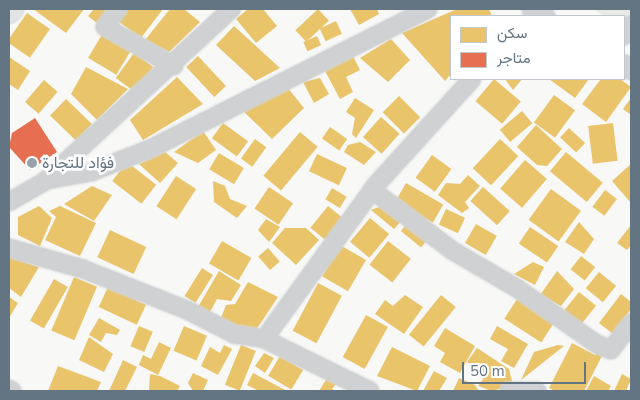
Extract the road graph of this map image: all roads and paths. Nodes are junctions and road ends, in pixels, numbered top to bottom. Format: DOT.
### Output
graph roads {
  1 [pos="118,9"];
  2 [pos="231,9"];
  3 [pos="428,9"];
  4 [pos="174,66"];
  5 [pos="471,80"];
  6 [pos="47,180"];
  7 [pos="372,190"];
  8 [pos="9,202"];
  9 [pos="9,248"];
  10 [pos="631,323"];
  11 [pos="264,339"];
  12 [pos="9,389"];
  13 [pos="12,391"];
  14 [pos="370,391"];
  15 [pos="509,391"];
  16 [pos="536,391"];
  1 -- 4 [label="street"];
  2 -- 4 [label="street"];
  3 -- 6 [label="street"];
  4 -- 6 [label="street"];
  5 -- 7 [label="street"];
  6 -- 8 [label="street"];
  7 -- 10 [label="street"];
  7 -- 11 [label="street"];
  9 -- 11 [label="street"];
  11 -- 14 [label="street"];
  12 -- 13 [label="street"];
  15 -- 16 [label="street"];
}
